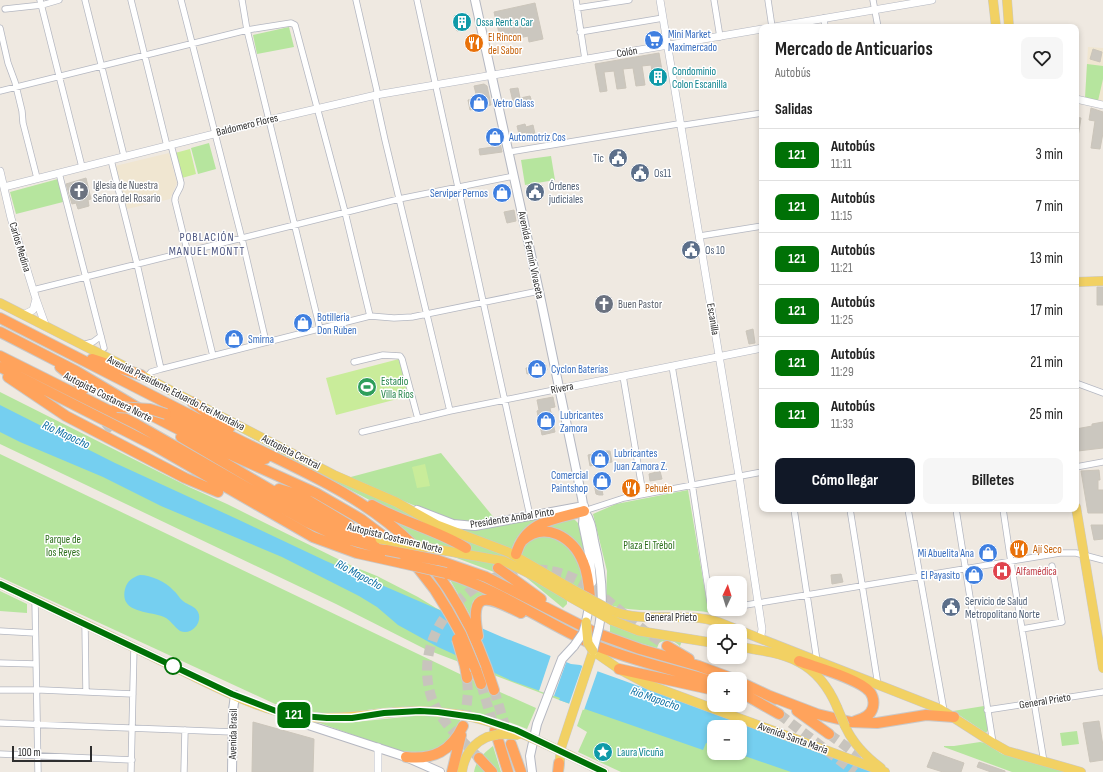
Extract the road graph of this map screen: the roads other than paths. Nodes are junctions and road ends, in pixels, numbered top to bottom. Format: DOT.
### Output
graph roads {
  1 [pos="59,0"];
  2 [pos="85,0"];
  3 [pos="131,0"];
  4 [pos="181,0"];
  5 [pos="242,0"];
  6 [pos="356,0"];
  7 [pos="417,0"];
  8 [pos="475,0"];
  9 [pos="576,0"];
  10 [pos="629,0"];
  11 [pos="660,0"];
  12 [pos="714,0"];
  13 [pos="768,0"];
  14 [pos="873,0"];
  15 [pos="932,0"];
  16 [pos="993,0"];
  17 [pos="1007,0"];
  18 [pos="41,3"];
  19 [pos="577,8"];
  20 [pos="5,9"];
  21 [pos="875,10"];
  22 [pos="663,18"];
  23 [pos="824,18"];
  24 [pos="772,24"];
  25 [pos="790,24"];
  26 [pos="825,24"];
  27 [pos="877,24"];
  28 [pos="996,24"];
  29 [pos="1009,24"];
  30 [pos="0,28"];
  31 [pos="247,30"];
  32 [pos="759,30"];
  33 [pos="580,32"];
  34 [pos="720,37"];
  35 [pos="192,43"];
  36 [pos="667,45"];
  37 [pos="145,55"];
  38 [pos="585,59"];
  39 [pos="101,66"];
  40 [pos="492,75"];
  41 [pos="59,76"];
  42 [pos="435,85"];
  43 [pos="16,87"];
  44 [pos="0,91"];
  45 [pos="376,95"];
  46 [pos="1079,100"];
  47 [pos="1103,105"];
  48 [pos="317,108"];
  49 [pos="759,113"];
  50 [pos="268,120"];
  51 [pos="682,125"];
  52 [pos="216,133"];
  53 [pos="169,145"];
  54 [pos="509,152"];
  55 [pos="124,156"];
  56 [pos="111,160"];
  57 [pos="82,167"];
  58 [pos="0,171"];
  59 [pos="59,173"];
  60 [pos="514,176"];
  61 [pos="37,178"];
  62 [pos="4,187"];
  63 [pos="459,187"];
  64 [pos="399,199"];
  65 [pos="345,212"];
  66 [pos="294,224"];
  67 [pos="759,226"];
  68 [pos="700,236"];
  69 [pos="242,238"];
  70 [pos="188,251"];
  71 [pos="137,264"];
  72 [pos="86,277"];
  73 [pos="1103,281"];
  74 [pos="1079,282"];
  75 [pos="33,290"];
  76 [pos="539,291"];
  77 [pos="36,299"];
  78 [pos="0,303"];
  79 [pos="483,303"];
  80 [pos="427,314"];
  81 [pos="23,315"];
  82 [pos="370,316"];
  83 [pos="0,318"];
  84 [pos="46,327"];
  85 [pos="320,329"];
  86 [pos="0,332"];
  87 [pos="101,336"];
  88 [pos="266,342"];
  89 [pos="82,345"];
  90 [pos="54,346"];
  91 [pos="104,348"];
  92 [pos="759,349"];
  93 [pos="35,350"];
  94 [pos="0,356"];
  95 [pos="213,356"];
  96 [pos="720,357"];
  97 [pos="354,362"];
  98 [pos="672,366"];
  99 [pos="0,367"];
  100 [pos="161,369"];
  101 [pos="0,371"];
  102 [pos="623,376"];
  103 [pos="144,377"];
  104 [pos="1079,383"];
  105 [pos="559,389"];
  106 [pos="83,390"];
  107 [pos="1103,393"];
  108 [pos="89,400"];
  109 [pos="504,400"];
  110 [pos="192,402"];
  111 [pos="450,411"];
  112 [pos="145,412"];
  113 [pos="418,419"];
  114 [pos="113,431"];
  115 [pos="362,432"];
  116 [pos="266,453"];
  117 [pos="1103,462"];
  118 [pos="1079,466"];
  119 [pos="759,473"];
  120 [pos="308,474"];
  121 [pos="739,476"];
  122 [pos="327,484"];
  123 [pos="692,485"];
  124 [pos="230,490"];
  125 [pos="218,492"];
  126 [pos="643,494"];
  127 [pos="396,502"];
  128 [pos="584,509"];
  129 [pos="345,510"];
  130 [pos="794,512"];
  131 [pos="850,512"];
  132 [pos="909,512"];
  133 [pos="956,512"];
  134 [pos="1003,512"];
  135 [pos="1077,512"];
  136 [pos="530,516"];
  137 [pos="378,538"];
  138 [pos="522,541"];
  139 [pos="466,548"];
  140 [pos="516,554"];
  141 [pos="1084,554"];
  142 [pos="1103,560"];
  143 [pos="1011,561"];
  144 [pos="1052,566"];
  145 [pos="498,568"];
  146 [pos="965,568"];
  147 [pos="517,574"];
  148 [pos="920,576"];
  149 [pos="707,582"];
  150 [pos="0,584"];
  151 [pos="862,585"];
  152 [pos="533,592"];
  153 [pos="569,592"];
  154 [pos="807,594"];
  155 [pos="590,598"];
  156 [pos="35,600"];
  157 [pos="758,602"];
  158 [pos="747,604"];
  159 [pos="447,610"];
  160 [pos="563,616"];
  161 [pos="611,616"];
  162 [pos="471,619"];
  163 [pos="586,621"];
  164 [pos="550,623"];
  165 [pos="85,624"];
  166 [pos="1022,629"];
  167 [pos="0,631"];
  168 [pos="35,633"];
  169 [pos="759,638"];
  170 [pos="707,642"];
  171 [pos="667,646"];
  172 [pos="134,647"];
  173 [pos="747,648"];
  174 [pos="750,648"];
  175 [pos="597,655"];
  176 [pos="799,661"];
  177 [pos="817,661"];
  178 [pos="0,663"];
  179 [pos="36,664"];
  180 [pos="589,666"];
  181 [pos="1103,668"];
  182 [pos="619,669"];
  183 [pos="710,670"];
  184 [pos="715,672"];
  185 [pos="467,678"];
  186 [pos="707,680"];
  187 [pos="481,684"];
  188 [pos="747,685"];
  189 [pos="878,685"];
  190 [pos="707,688"];
  191 [pos="0,690"];
  192 [pos="494,690"];
  193 [pos="36,691"];
  194 [pos="86,692"];
  195 [pos="1103,692"];
  196 [pos="133,694"];
  197 [pos="235,695"];
  198 [pos="747,696"];
  199 [pos="770,696"];
  200 [pos="747,698"];
  201 [pos="759,702"];
  202 [pos="1034,702"];
  203 [pos="987,710"];
  204 [pos="276,711"];
  205 [pos="944,711"];
  206 [pos="779,714"];
  207 [pos="954,717"];
  208 [pos="463,720"];
  209 [pos="0,723"];
  210 [pos="37,724"];
  211 [pos="848,724"];
  212 [pos="132,728"];
  213 [pos="185,730"];
  214 [pos="233,732"];
  215 [pos="491,734"];
  216 [pos="829,734"];
  217 [pos="533,739"];
  218 [pos="993,743"];
  219 [pos="511,744"];
  220 [pos="378,747"];
  221 [pos="0,754"];
  222 [pos="38,756"];
  223 [pos="406,757"];
  224 [pos="479,758"];
  225 [pos="132,760"];
  226 [pos="1044,762"];
  227 [pos="559,769"];
  228 [pos="38,772"];
  229 [pos="131,772"];
  230 [pos="184,772"];
  231 [pos="232,772"];
  232 [pos="378,772"];
  233 [pos="440,772"];
  234 [pos="452,772"];
  235 [pos="462,772"];
  236 [pos="492,772"];
  237 [pos="508,772"];
  238 [pos="521,772"];
  239 [pos="532,772"];
  240 [pos="604,772"];
  241 [pos="885,772"];
  242 [pos="889,772"];
  243 [pos="1081,772"];
  1 -- 18 [label="street"];
  2 -- 39 [label="street"];
  3 -- 37 [label="street"];
  4 -- 35 [label="street"];
  5 -- 31 [label="street"];
  6 -- 45 [label="street"];
  7 -- 42 [label="street"];
  8 -- 40 [label="main road, Avenida Fermín Vivaceta"];
  9 -- 19 [label="street"];
  10 -- 19 [label="street"];
  11 -- 22 [label="street, Escanilla"];
  12 -- 34 [label="street"];
  13 -- 24 [label="street"];
  14 -- 21 [label="street"];
  15 -- 21 [label="street"];
  16 -- 28 [label="main road"];
  17 -- 29 [label="main road"];
  18 -- 20 [label="street"];
  18 -- 41 [label="street"];
  19 -- 33 [label="street"];
  21 -- 23 [label="street"];
  21 -- 27 [label="street"];
  22 -- 33 [label="street"];
  22 -- 36 [label="street, Escanilla"];
  23 -- 25 [label="street"];
  23 -- 26 [label="street"];
  30 -- 43 [label="street"];
  31 -- 35 [label="street"];
  31 -- 48 [label="street"];
  31 -- 50 [label="street"];
  32 -- 34 [label="street, Colón"];
  33 -- 38 [label="street"];
  34 -- 36 [label="street, Colón"];
  35 -- 37 [label="street"];
  35 -- 52 [label="street"];
  36 -- 38 [label="street, Colón"];
  36 -- 51 [label="street, Escanilla"];
  37 -- 39 [label="street"];
  37 -- 53 [label="street"];
  38 -- 40 [label="street, Colón"];
  39 -- 41 [label="street"];
  39 -- 55 [label="street"];
  40 -- 42 [label="street, Baldomero Flores"];
  40 -- 54 [label="main road, Avenida Fermín Vivaceta"];
  41 -- 43 [label="street"];
  41 -- 57 [label="street"];
  42 -- 45 [label="street, Baldomero Flores"];
  42 -- 63 [label="street"];
  43 -- 44 [label="street"];
  43 -- 61 [label="street"];
  45 -- 48 [label="street, Baldomero Flores"];
  45 -- 64 [label="street"];
  46 -- 47 [label="street"];
  48 -- 50 [label="street, Baldomero Flores"];
  48 -- 65 [label="street"];
  49 -- 51 [label="street"];
  50 -- 52 [label="street, Baldomero Flores"];
  50 -- 66 [label="street"];
  51 -- 54 [label="street"];
  51 -- 68 [label="street, Escanilla"];
  52 -- 53 [label="street, Baldomero Flores"];
  52 -- 69 [label="street"];
  53 -- 55 [label="street, Baldomero Flores"];
  53 -- 70 [label="street"];
  54 -- 60 [label="main road, Avenida Fermín Vivaceta"];
  55 -- 56 [label="street, Baldomero Flores"];
  56 -- 57 [label="street, Baldomero Flores"];
  56 -- 71 [label="street"];
  57 -- 59 [label="street, Baldomero Flores"];
  58 -- 62 [label="street, Carlos Medina"];
  59 -- 61 [label="street, Baldomero Flores"];
  59 -- 72 [label="street"];
  60 -- 63 [label="street"];
  60 -- 76 [label="main road, Avenida Fermín Vivaceta"];
  61 -- 62 [label="street, Baldomero Flores"];
  62 -- 75 [label="street, Carlos Medina"];
  63 -- 64 [label="street"];
  63 -- 79 [label="street"];
  64 -- 65 [label="street"];
  64 -- 80 [label="street"];
  65 -- 66 [label="street"];
  65 -- 82 [label="street"];
  66 -- 69 [label="street"];
  66 -- 85 [label="street"];
  67 -- 68 [label="street"];
  68 -- 96 [label="street, Escanilla"];
  69 -- 70 [label="street"];
  69 -- 88 [label="street"];
  70 -- 71 [label="street"];
  70 -- 95 [label="street"];
  71 -- 72 [label="street"];
  71 -- 100 [label="street"];
  72 -- 75 [label="street"];
  72 -- 87 [label="street"];
  73 -- 74 [label="main road"];
  75 -- 77 [label="street, Carlos Medina"];
  76 -- 79 [label="street"];
  76 -- 105 [label="main road, Avenida Fermín Vivaceta"];
  77 -- 81 [label="street"];
  77 -- 84 [label="street, Carlos Medina"];
  78 -- 81 [label="main road, Avenida Presidente Eduardo Frei Montalva"];
  79 -- 80 [label="street"];
  79 -- 109 [label="street"];
  80 -- 82 [label="street"];
  80 -- 111 [label="street"];
  81 -- 84 [label="main road, Avenida Presidente Eduardo Frei Montalva"];
  82 -- 85 [label="street"];
  83 -- 90 [label="highway, Autopista Central"];
  84 -- 89 [label="main road, Avenida Presidente Eduardo Frei Montalva"];
  85 -- 88 [label="street"];
  86 -- 93 [label="highway"];
  87 -- 89 [label="street"];
  87 -- 91 [label="street"];
  88 -- 95 [label="street"];
  89 -- 103 [label="main road, Avenida Presidente Eduardo Frei Montalva"];
  90 -- 103 [label="highway"];
  90 -- 116 [label="highway, Autopista Central"];
  92 -- 96 [label="street, Rivera"];
  93 -- 106 [label="highway"];
  93 -- 112 [label="highway"];
  94 -- 108 [label="highway, Autopista Costanera Norte"];
  95 -- 100 [label="street"];
  96 -- 98 [label="street, Rivera"];
  96 -- 121 [label="street, Escanilla"];
  97 -- 113 [label="street"];
  98 -- 102 [label="street, Rivera"];
  98 -- 123 [label="street"];
  99 -- 124 [label="highway, Autopista Costanera Norte"];
  100 -- 103 [label="street"];
  101 -- 125 [label="highway"];
  102 -- 105 [label="street, Rivera"];
  102 -- 126 [label="street"];
  103 -- 110 [label="main road, Avenida Presidente Eduardo Frei Montalva"];
  104 -- 107 [label="street"];
  105 -- 109 [label="street, Rivera"];
  105 -- 128 [label="main road, Avenida Fermín Vivaceta"];
  108 -- 120 [label="highway, bridge"];
  108 -- 160 [label="highway, Autopista Costanera Norte, bridge"];
  109 -- 111 [label="street, Rivera"];
  109 -- 136 [label="street"];
  110 -- 116 [label="highway"];
  110 -- 127 [label="main road, Avenida Presidente Eduardo Frei Montalva"];
  111 -- 113 [label="street, Rivera"];
  112 -- 129 [label="highway"];
  112 -- 137 [label="highway"];
  113 -- 115 [label="street, Rivera"];
  114 -- 124 [label="highway"];
  116 -- 120 [label="highway, Autopista Central"];
  117 -- 118 [label="street"];
  119 -- 121 [label="street, Presidente Aníbal Pinto"];
  120 -- 122 [label="highway, Autopista Central"];
  121 -- 123 [label="street, Presidente Aníbal Pinto"];
  121 -- 157 [label="street, Escanilla"];
  122 -- 139 [label="highway"];
  122 -- 162 [label="highway, Autopista Central"];
  123 -- 126 [label="street, Presidente Aníbal Pinto"];
  123 -- 149 [label="street"];
  124 -- 164 [label="highway, Autopista Costanera Norte, bridge"];
  126 -- 128 [label="street, Presidente Aníbal Pinto"];
  127 -- 136 [label="main road, Presidente Aníbal Pinto"];
  127 -- 153 [label="main road, General Prieto"];
  128 -- 136 [label="main road, Presidente Aníbal Pinto"];
  128 -- 138 [label="highway"];
  128 -- 155 [label="main road, Avenida Fermín Vivaceta"];
  128 -- 175 [label="main road, Avenida Fermín Vivaceta, bridge"];
  129 -- 137 [label="highway"];
  129 -- 159 [label="highway"];
  130 -- 154 [label="street"];
  131 -- 151 [label="street"];
  132 -- 148 [label="street"];
  133 -- 146 [label="street"];
  134 -- 143 [label="street"];
  135 -- 141 [label="main road"];
  137 -- 153 [label="main road, General Prieto, bridge"];
  138 -- 140 [label="highway"];
  138 -- 155 [label="highway"];
  141 -- 142 [label="street"];
  141 -- 143 [label="street"];
  141 -- 181 [label="main road"];
  143 -- 146 [label="street"];
  143 -- 166 [label="street"];
  144 -- 166 [label="street"];
  145 -- 152 [label="highway"];
  146 -- 148 [label="street"];
  146 -- 203 [label="street"];
  147 -- 152 [label="highway"];
  148 -- 151 [label="street"];
  148 -- 205 [label="street"];
  150 -- 156 [label="main road"];
  151 -- 154 [label="street"];
  151 -- 189 [label="street"];
  152 -- 160 [label="highway"];
  153 -- 161 [label="main road, General Prieto, bridge"];
  154 -- 157 [label="street"];
  154 -- 177 [label="street"];
  155 -- 163 [label="main road, Avenida Fermín Vivaceta"];
  156 -- 165 [label="main road"];
  156 -- 168 [label="street"];
  157 -- 158 [label="street"];
  157 -- 169 [label="street, Escanilla"];
  159 -- 185 [label="highway, bridge"];
  159 -- 187 [label="highway, bridge"];
  160 -- 183 [label="highway, Autopista Costanera Norte"];
  161 -- 169 [label="main road, General Prieto"];
  161 -- 170 [label="main road, General Prieto"];
  162 -- 164 [label="highway"];
  162 -- 192 [label="highway, Autopista Central"];
  163 -- 175 [label="main road, bridge"];
  163 -- 239 [label="main road, Avenida Fermín Vivaceta, bridge"];
  164 -- 186 [label="highway, Autopista Costanera Norte"];
  165 -- 172 [label="main road"];
  165 -- 194 [label="street"];
  166 -- 202 [label="street"];
  167 -- 168 [label="street"];
  168 -- 179 [label="street"];
  169 -- 174 [label="main road"];
  169 -- 177 [label="main road, General Prieto"];
  171 -- 183 [label="highway"];
  172 -- 196 [label="street"];
  172 -- 197 [label="main road"];
  173 -- 174 [label="main road"];
  174 -- 176 [label="main road"];
  175 -- 180 [label="main road"];
  175 -- 180 [label="main road"];
  175 -- 182 [label="main road, Avenida Santa María"];
  176 -- 211 [label="main road, bridge"];
  176 -- 211 [label="highway"];
  177 -- 189 [label="main road, General Prieto"];
  178 -- 179 [label="street"];
  179 -- 193 [label="street"];
  180 -- 227 [label="main road"];
  182 -- 190 [label="highway"];
  182 -- 241 [label="main road, Avenida Santa María"];
  183 -- 184 [label="highway, Autopista Costanera Norte"];
  188 -- 199 [label="highway"];
  189 -- 205 [label="main road, General Prieto"];
  191 -- 193 [label="street"];
  193 -- 194 [label="street"];
  193 -- 210 [label="street"];
  194 -- 196 [label="street"];
  195 -- 202 [label="street, General Prieto"];
  196 -- 212 [label="street"];
  197 -- 204 [label="main road"];
  197 -- 214 [label="main road, Avenida Brasil"];
  198 -- 201 [label="highway"];
  199 -- 211 [label="highway"];
  199 -- 216 [label="highway"];
  200 -- 201 [label="highway"];
  201 -- 206 [label="highway"];
  202 -- 203 [label="street, General Prieto"];
  202 -- 226 [label="street"];
  203 -- 218 [label="street"];
  204 -- 208 [label="main road"];
  204 -- 220 [label="main road"];
  205 -- 207 [label="main road, General Prieto"];
  207 -- 211 [label="highway"];
  207 -- 218 [label="main road, General Prieto"];
  208 -- 217 [label="main road, bridge"];
  208 -- 223 [label="highway"];
  208 -- 234 [label="highway"];
  209 -- 210 [label="street"];
  210 -- 212 [label="street"];
  210 -- 222 [label="street"];
  211 -- 242 [label="main road"];
  212 -- 213 [label="street"];
  212 -- 225 [label="street"];
  213 -- 214 [label="street"];
  213 -- 230 [label="street"];
  214 -- 231 [label="main road, Avenida Brasil"];
  215 -- 217 [label="main road, bridge"];
  215 -- 235 [label="main road"];
  215 -- 237 [label="highway"];
  217 -- 240 [label="main road, bridge"];
  218 -- 226 [label="main road, General Prieto"];
  219 -- 238 [label="highway"];
  220 -- 223 [label="main road"];
  220 -- 232 [label="street"];
  221 -- 222 [label="street"];
  222 -- 225 [label="street"];
  222 -- 228 [label="street"];
  223 -- 233 [label="main road"];
  224 -- 236 [label="highway"];
  225 -- 229 [label="street"];
  226 -- 243 [label="main road, General Prieto"];
}
